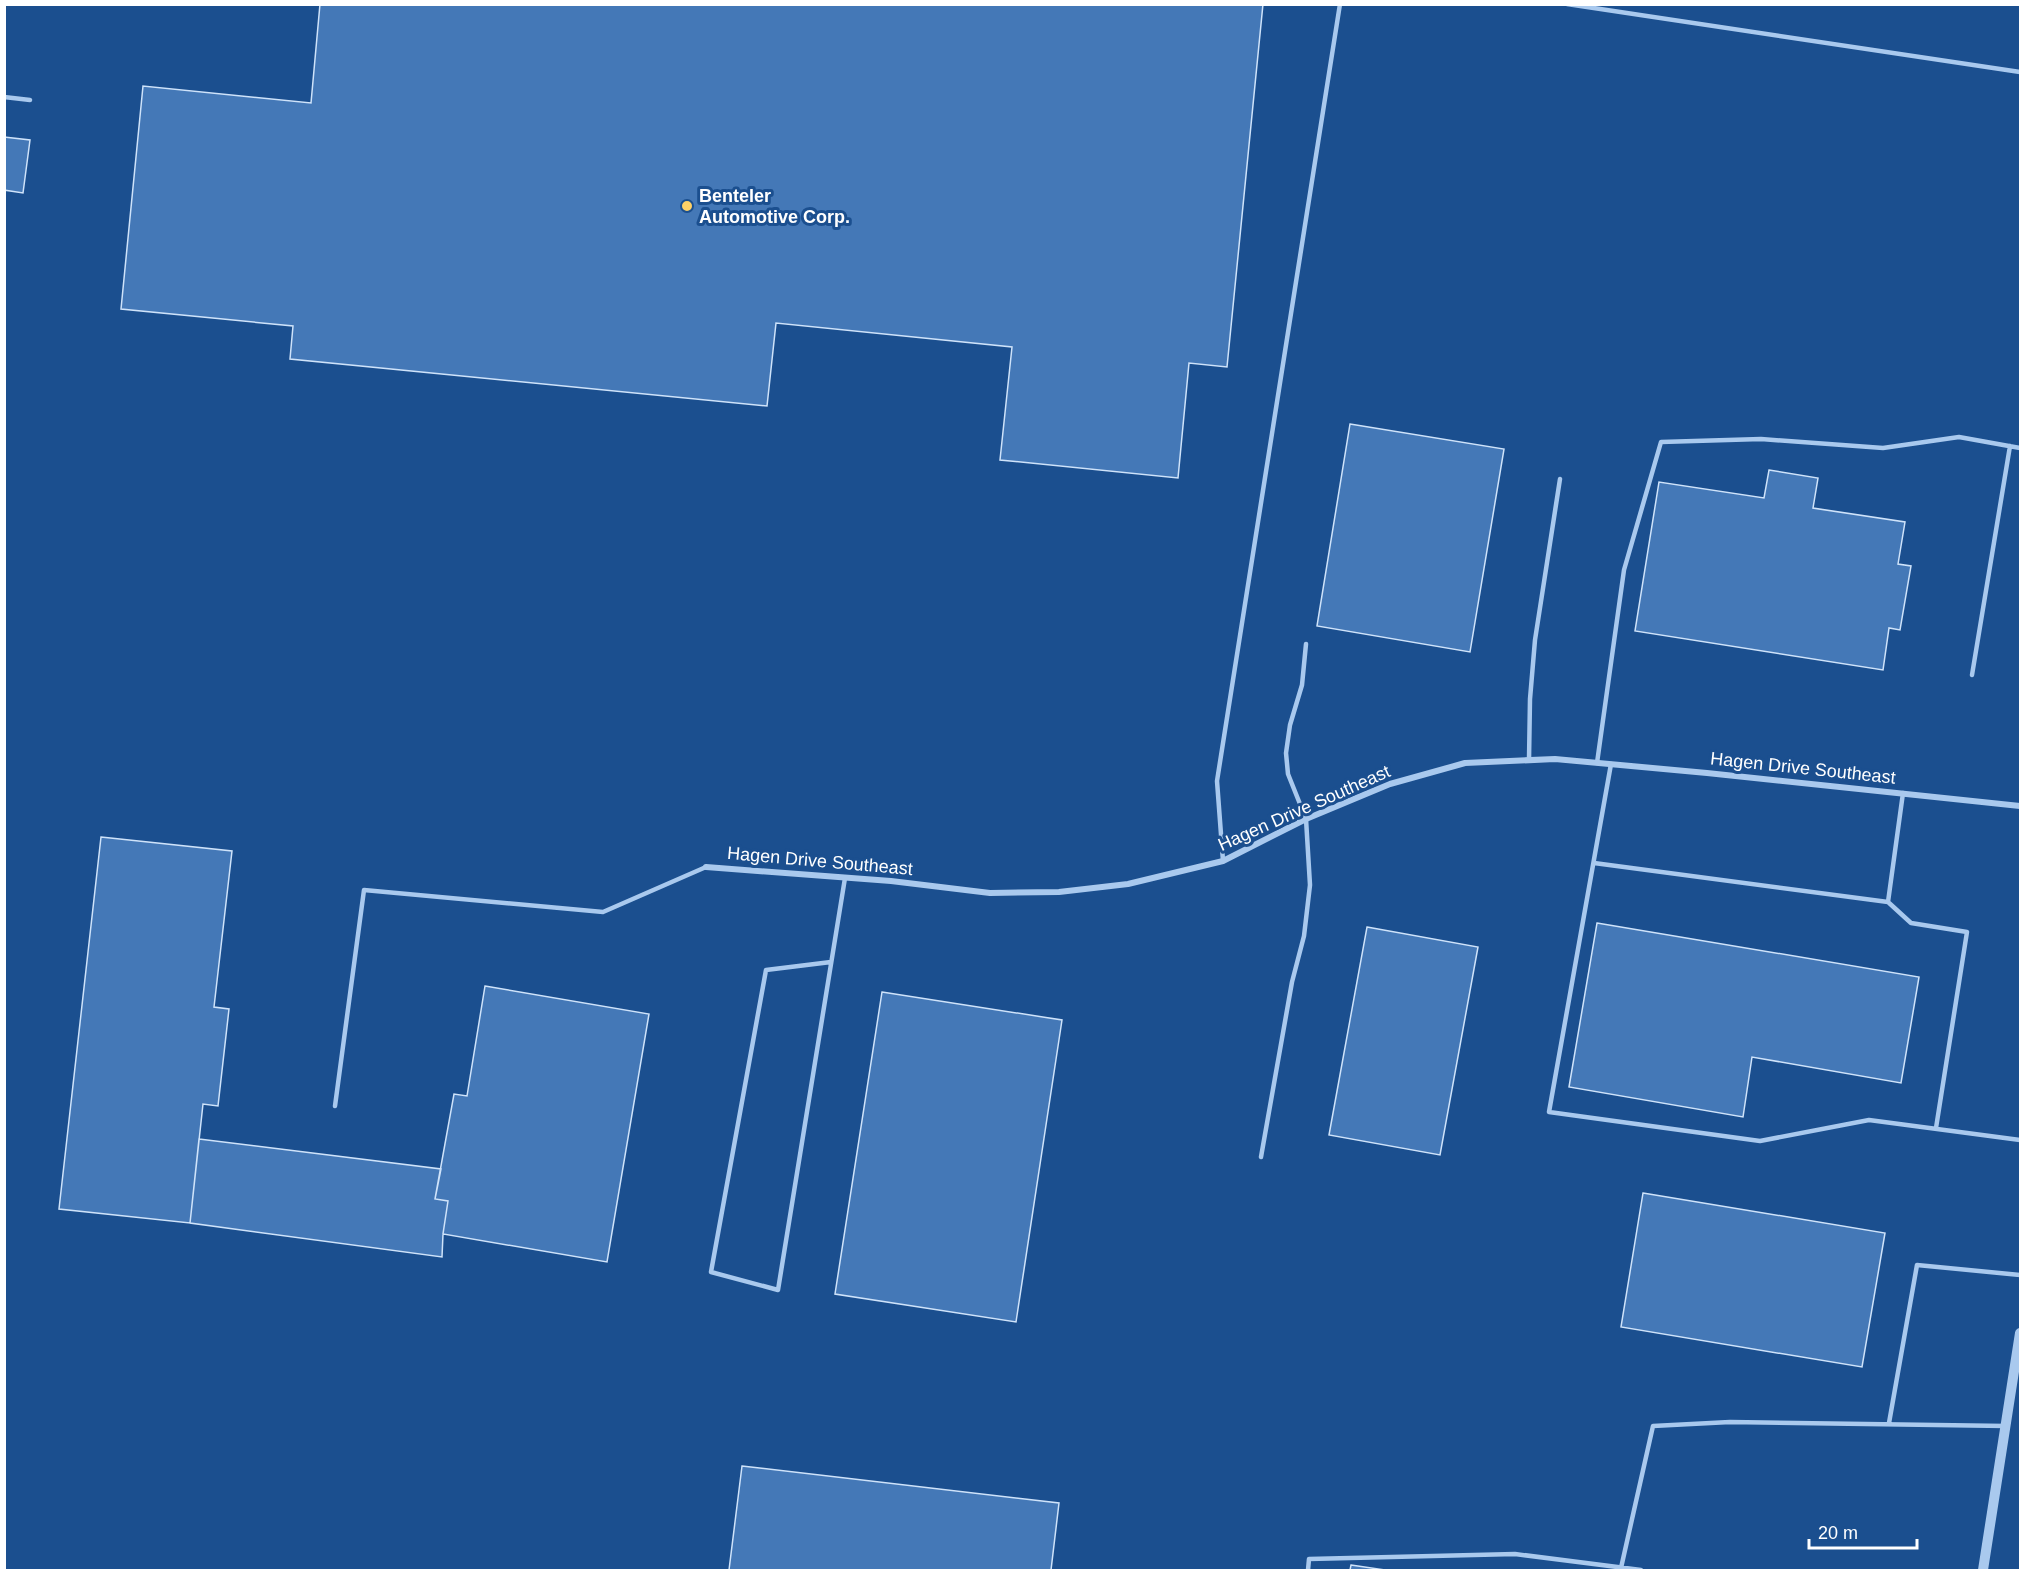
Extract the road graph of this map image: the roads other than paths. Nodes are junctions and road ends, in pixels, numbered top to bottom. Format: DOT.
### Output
graph roads {
  1 [pos="1341,4"];
  2 [pos="1568,4"];
  3 [pos="2020,72"];
  4 [pos="4,97"];
  5 [pos="30,100"];
  6 [pos="2010,446"];
  7 [pos="2020,448"];
  8 [pos="1560,479"];
  9 [pos="1306,644"];
  10 [pos="1972,675"];
  11 [pos="1529,760"];
  12 [pos="1597,762"];
  13 [pos="1611,764"];
  14 [pos="1903,793"];
  15 [pos="2020,806"];
  16 [pos="1306,819"];
  17 [pos="1224,861"];
  18 [pos="1594,863"];
  19 [pos="706,867"];
  20 [pos="845,878"];
  21 [pos="1888,902"];
  22 [pos="831,962"];
  23 [pos="335,1106"];
  24 [pos="1936,1128"];
  25 [pos="2020,1140"];
  26 [pos="1261,1157"];
  27 [pos="2020,1275"];
  28 [pos="2020,1334"];
  29 [pos="1889,1423"];
  30 [pos="2006,1426"];
  31 [pos="1621,1568"];
  32 [pos="1308,1570"];
  33 [pos="1641,1570"];
  34 [pos="1983,1570"];
  1 -- 17 [label="lane"];
  2 -- 3 [label="lane"];
  4 -- 5 [label="lane"];
  6 -- 7 [label="lane"];
  6 -- 10 [label="lane"];
  6 -- 12 [label="lane"];
  8 -- 11 [label="lane"];
  9 -- 16 [label="lane"];
  11 -- 12 [label="street, Hagen Drive Southeast"];
  11 -- 16 [label="street, Hagen Drive Southeast"];
  12 -- 13 [label="street, Hagen Drive Southeast"];
  13 -- 14 [label="street, Hagen Drive Southeast"];
  13 -- 18 [label="lane"];
  14 -- 15 [label="street, Hagen Drive Southeast"];
  14 -- 21 [label="lane"];
  16 -- 17 [label="street, Hagen Drive Southeast"];
  16 -- 26 [label="lane"];
  17 -- 20 [label="street, Hagen Drive Southeast"];
  18 -- 21 [label="lane"];
  18 -- 24 [label="lane"];
  19 -- 20 [label="street, Hagen Drive Southeast"];
  19 -- 23 [label="lane"];
  20 -- 22 [label="lane"];
  21 -- 24 [label="lane"];
  22 -- 22 [label="lane"];
  24 -- 25 [label="lane"];
  27 -- 29 [label="lane"];
  28 -- 30 [label="street"];
  29 -- 30 [label="lane"];
  29 -- 31 [label="lane"];
  30 -- 34 [label="street"];
  31 -- 32 [label="lane"];
  31 -- 33 [label="lane"];
}
